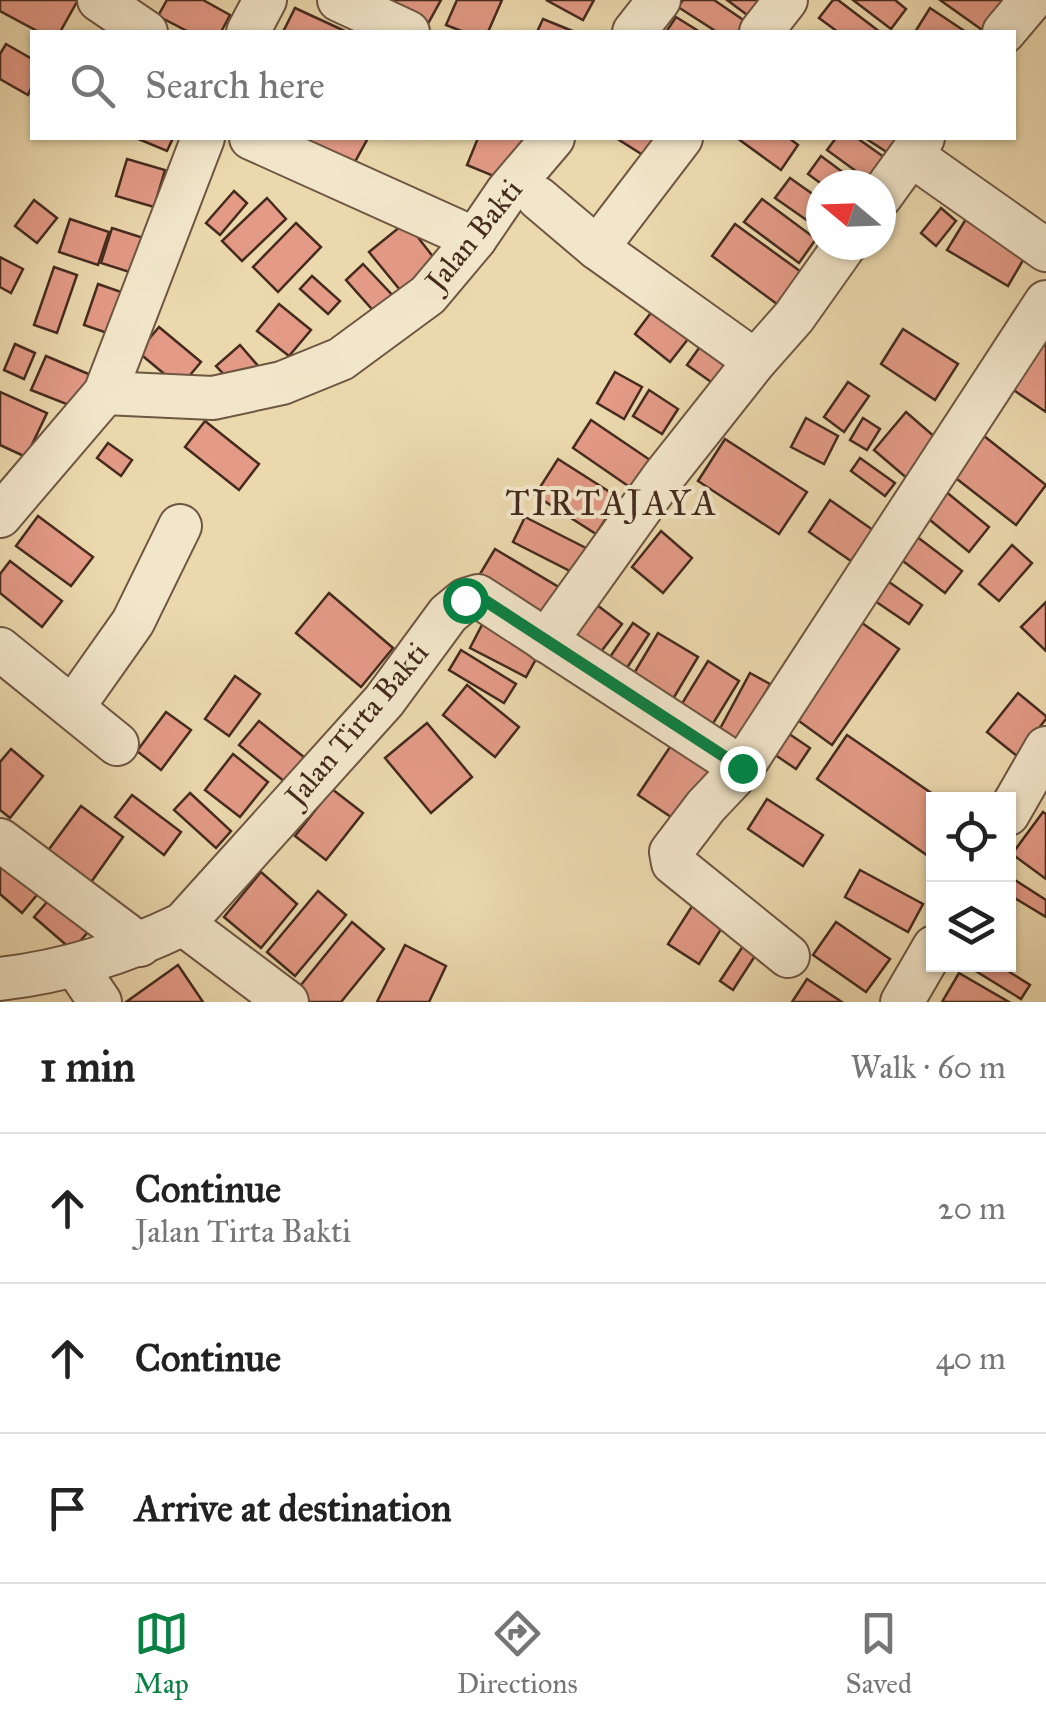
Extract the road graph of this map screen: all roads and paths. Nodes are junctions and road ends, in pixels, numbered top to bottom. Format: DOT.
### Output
graph roads {
  1 [pos="99,0"];
  2 [pos="265,0"];
  3 [pos="339,0"];
  4 [pos="659,0"];
  5 [pos="786,0"];
  6 [pos="1031,0"];
  7 [pos="143,30"];
  8 [pos="249,30"];
  9 [pos="404,30"];
  10 [pos="636,30"];
  11 [pos="764,30"];
  12 [pos="1006,30"];
  13 [pos="202,140"];
  14 [pos="255,140"];
  15 [pos="551,140"];
  16 [pos="679,140"];
  17 [pos="917,146"];
  18 [pos="896,175"];
  19 [pos="538,198"];
  20 [pos="475,239"];
  21 [pos="597,248"];
  22 [pos="1046,250"];
  23 [pos="834,260"];
  24 [pos="1046,302"];
  25 [pos="754,361"];
  26 [pos="105,393"];
  27 [pos="0,516"];
  28 [pos="180,526"];
  29 [pos="546,641"];
  30 [pos="0,649"];
  31 [pos="73,707"];
  32 [pos="117,744"];
  33 [pos="1046,748"];
  34 [pos="742,768"];
  35 [pos="1016,800"];
  36 [pos="0,840"];
  37 [pos="183,924"];
  38 [pos="140,944"];
  39 [pos="788,956"];
  40 [pos="926,961"];
  41 [pos="75,966"];
  42 [pos="0,979"];
  43 [pos="100,1002"];
  44 [pos="287,1002"];
  45 [pos="902,1002"];
  1 -- 7 [label="street"];
  2 -- 8 [label="street"];
  3 -- 9 [label="street"];
  4 -- 10 [label="street"];
  5 -- 11 [label="street"];
  6 -- 12 [label="street"];
  13 -- 26 [label="street"];
  14 -- 20 [label="street"];
  15 -- 20 [label="street, Jalan Bakti"];
  16 -- 21 [label="street"];
  17 -- 18 [label="street"];
  17 -- 22 [label="street"];
  19 -- 21 [label="street"];
  20 -- 26 [label="street, Jalan Bakti"];
  21 -- 25 [label="street"];
  23 -- 25 [label="street"];
  24 -- 34 [label="street"];
  25 -- 29 [label="street"];
  26 -- 27 [label="street"];
  28 -- 31 [label="street"];
  29 -- 34 [label="street"];
  29 -- 37 [label="street, Jalan Tirta Bakti"];
  30 -- 31 [label="street"];
  31 -- 32 [label="street"];
  33 -- 35 [label="street"];
  34 -- 39 [label="street"];
  36 -- 38 [label="street"];
  37 -- 38 [label="street, Jalan Tirta Bakti"];
  37 -- 44 [label="street"];
  38 -- 41 [label="street, Jalan Tirta Bakti"];
  40 -- 45 [label="street"];
  41 -- 42 [label="street, Jalan Tirta Bakti"];
  41 -- 43 [label="street"];
}
